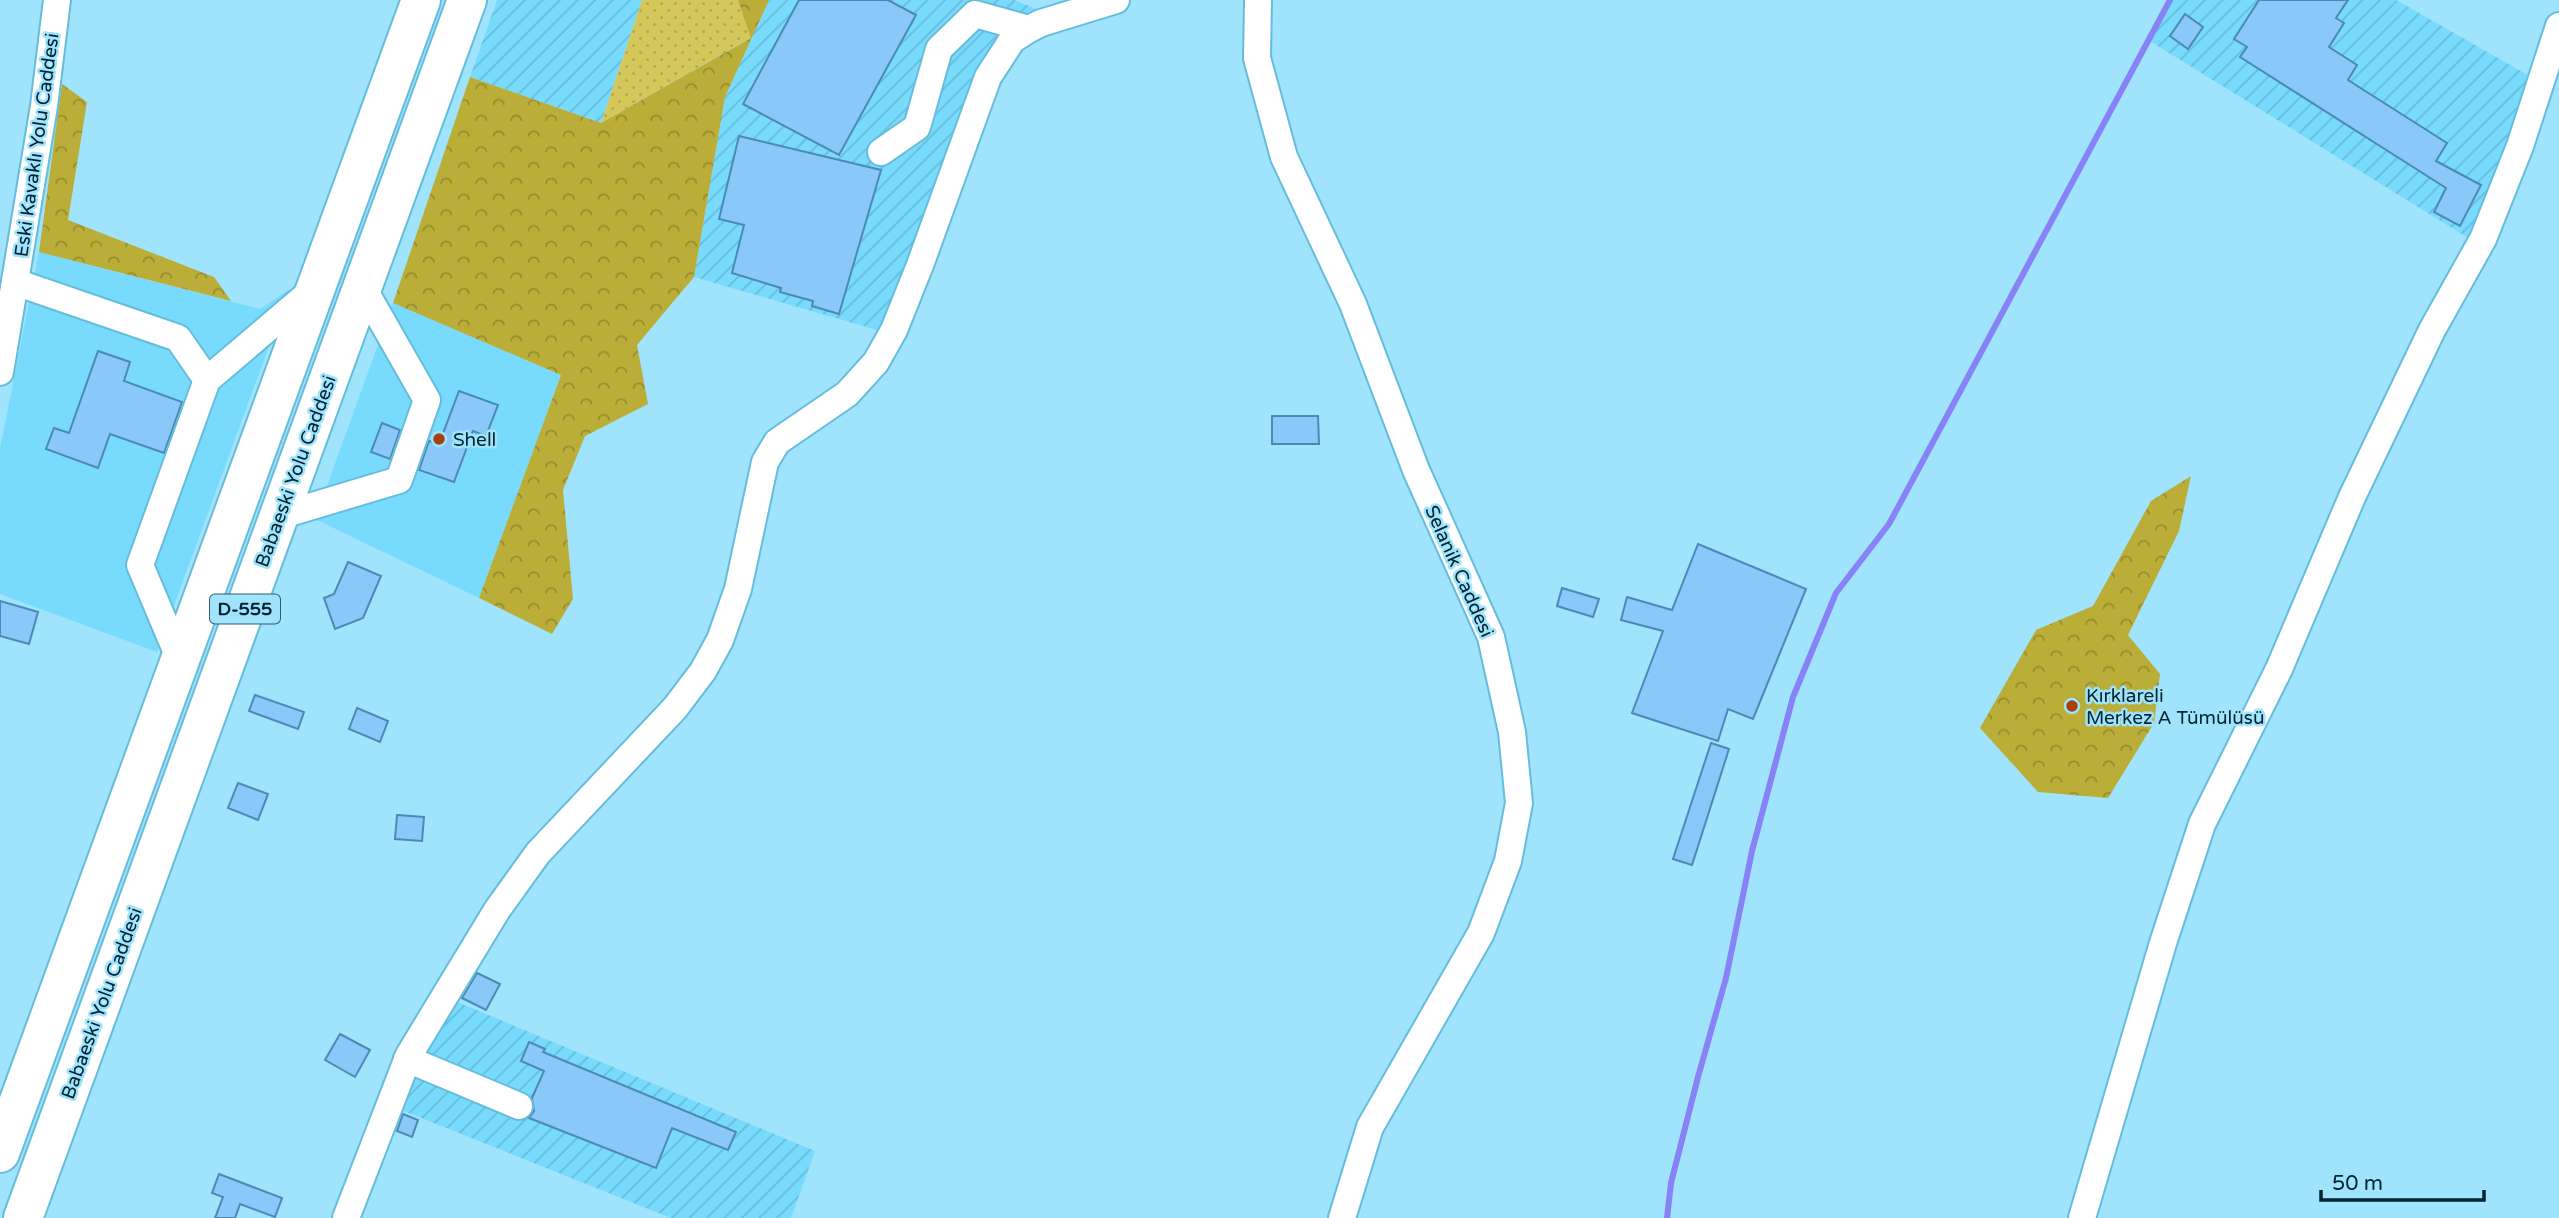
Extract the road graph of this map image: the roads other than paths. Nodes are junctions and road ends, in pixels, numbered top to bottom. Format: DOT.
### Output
graph roads {
  1 [pos="57,0"];
  2 [pos="421,0"];
  3 [pos="467,0"];
  4 [pos="1116,0"];
  5 [pos="1258,0"];
  6 [pos="2559,26"];
  7 [pos="1029,29"];
  8 [pos="881,152"];
  9 [pos="15,282"];
  10 [pos="362,286"];
  11 [pos="315,288"];
  12 [pos="0,372"];
  13 [pos="207,380"];
  14 [pos="279,516"];
  15 [pos="180,660"];
  16 [pos="407,1059"];
  17 [pos="519,1106"];
  18 [pos="0,1153"];
  19 [pos="23,1218"];
  20 [pos="346,1218"];
  21 [pos="1342,1218"];
  22 [pos="2082,1218"];
  1 -- 9 [label="street, Eski Kavaklı Yolu Caddesi"];
  2 -- 11 [label="highway, D-555"];
  3 -- 10 [label="highway, Babaeski Yolu Caddesi / D-555"];
  4 -- 7 [label="street"];
  5 -- 21 [label="street, Selanik Caddesi"];
  6 -- 22 [label="street"];
  7 -- 8 [label="street"];
  7 -- 16 [label="street"];
  9 -- 12 [label="street, Eski Kavaklı Yolu Caddesi"];
  9 -- 13 [label="street"];
  10 -- 14 [label="highway, Babaeski Yolu Caddesi / D-555"];
  10 -- 14 [label="street"];
  11 -- 13 [label="street"];
  11 -- 15 [label="highway, D-555"];
  13 -- 15 [label="street"];
  14 -- 19 [label="highway, Babaeski Yolu Caddesi / D-555"];
  15 -- 18 [label="highway, D-555"];
  16 -- 17 [label="street"];
  16 -- 20 [label="street"];
}
